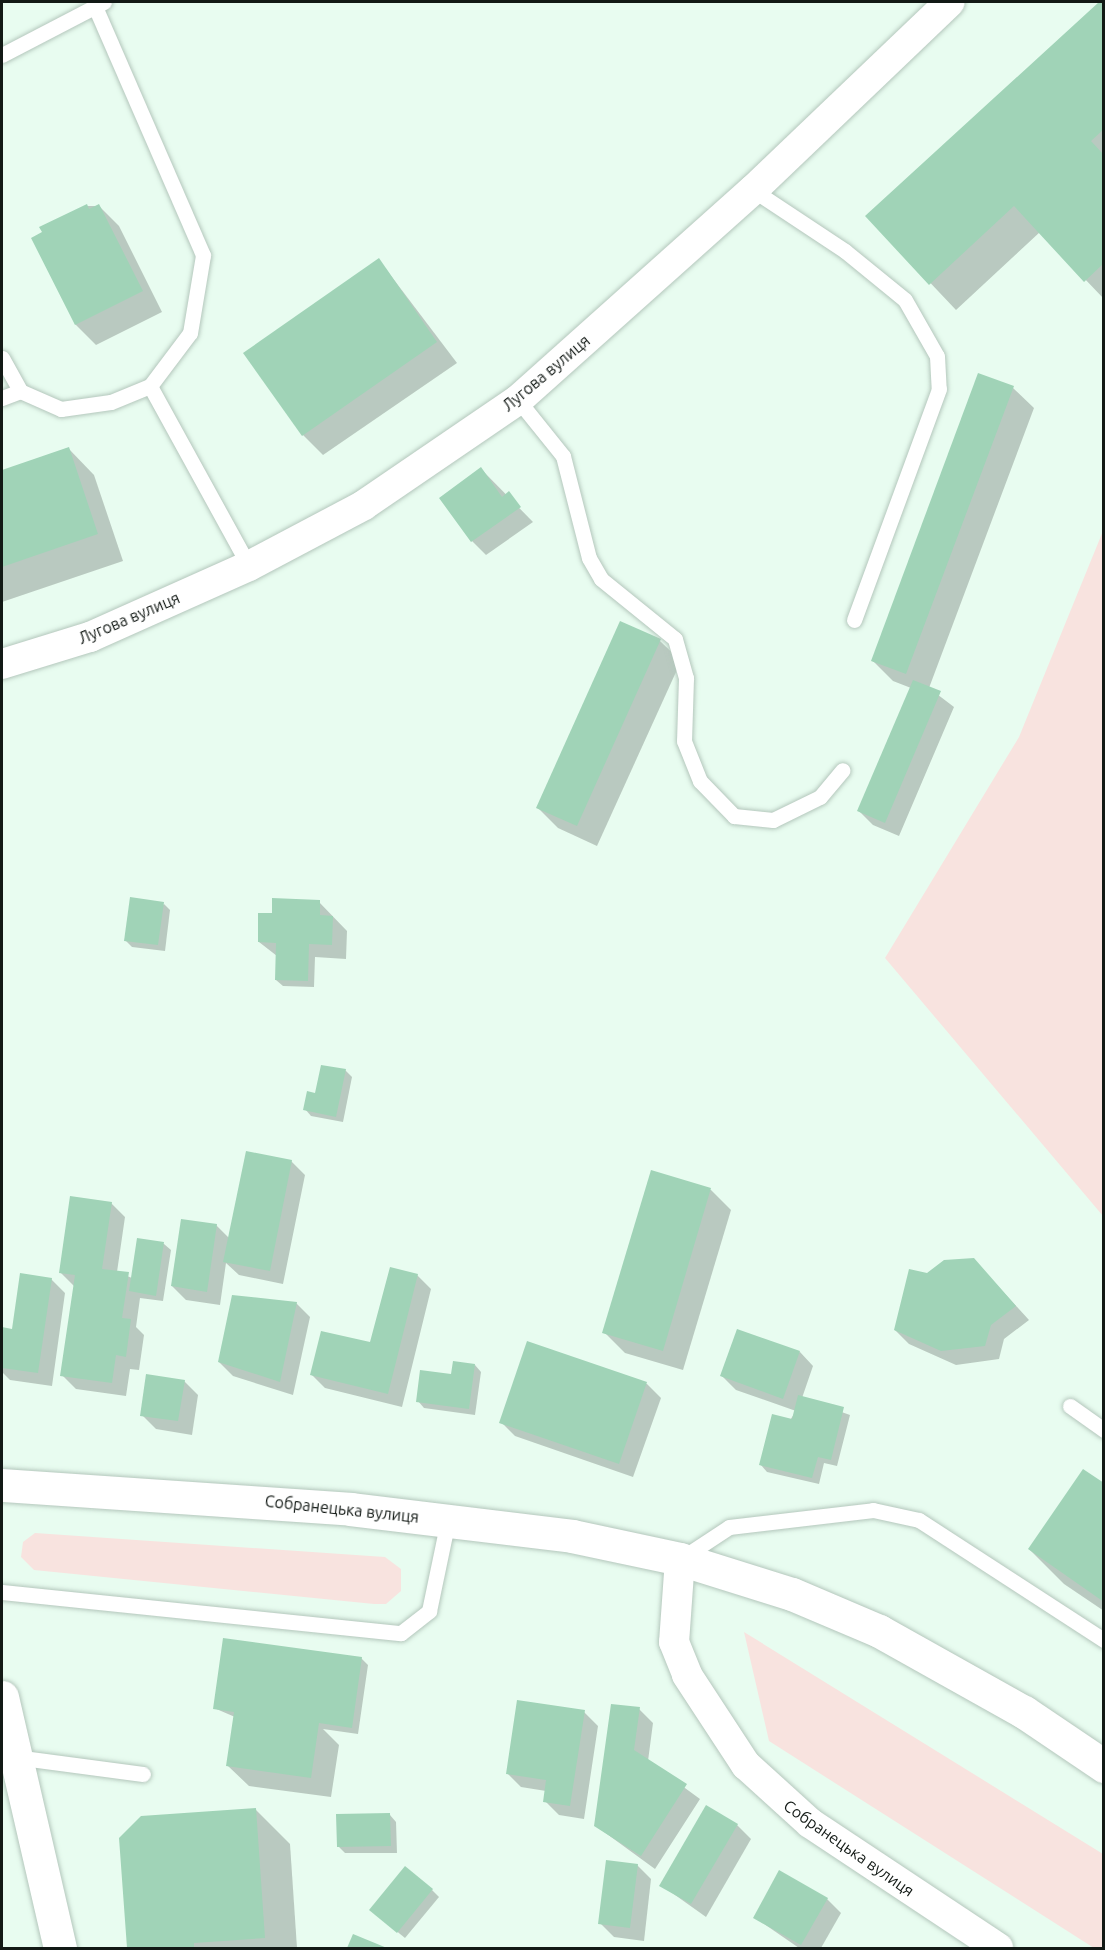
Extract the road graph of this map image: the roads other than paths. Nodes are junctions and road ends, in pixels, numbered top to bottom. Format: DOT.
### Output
graph roads {
  1 [pos="950,2"];
  2 [pos="100,4"];
  3 [pos="2,55"];
  4 [pos="753,190"];
  5 [pos="2,358"];
  6 [pos="150,386"];
  7 [pos="20,391"];
  8 [pos="2,398"];
  9 [pos="518,400"];
  10 [pos="249,567"];
  11 [pos="854,620"];
  12 [pos="2,664"];
  13 [pos="843,770"];
  14 [pos="1070,1406"];
  15 [pos="1104,1430"];
  16 [pos="2,1485"];
  17 [pos="448,1520"];
  18 [pos="680,1559"];
  19 [pos="2,1592"];
  20 [pos="1104,1640"];
  21 [pos="2,1697"];
  22 [pos="15,1757"];
  23 [pos="1104,1766"];
  24 [pos="143,1774"];
  25 [pos="60,1948"];
  26 [pos="998,1948"];
  1 -- 4 [label="street, Лугова вулиця"];
  2 -- 3 [label="lane"];
  2 -- 6 [label="lane"];
  4 -- 9 [label="street, Лугова вулиця"];
  4 -- 11 [label="lane"];
  5 -- 7 [label="lane"];
  6 -- 7 [label="lane"];
  6 -- 10 [label="lane"];
  7 -- 8 [label="lane"];
  9 -- 10 [label="street, Лугова вулиця"];
  9 -- 13 [label="lane"];
  10 -- 12 [label="street, Лугова вулиця"];
  14 -- 15 [label="lane"];
  16 -- 17 [label="main road, Собранецька вулиця"];
  17 -- 18 [label="main road, Собранецька вулиця"];
  17 -- 19 [label="lane"];
  18 -- 20 [label="lane"];
  18 -- 23 [label="main road, Собранецька вулиця"];
  18 -- 26 [label="street, Собранецька вулиця"];
  21 -- 22 [label="main road"];
  22 -- 24 [label="lane"];
  22 -- 25 [label="main road"];
}
